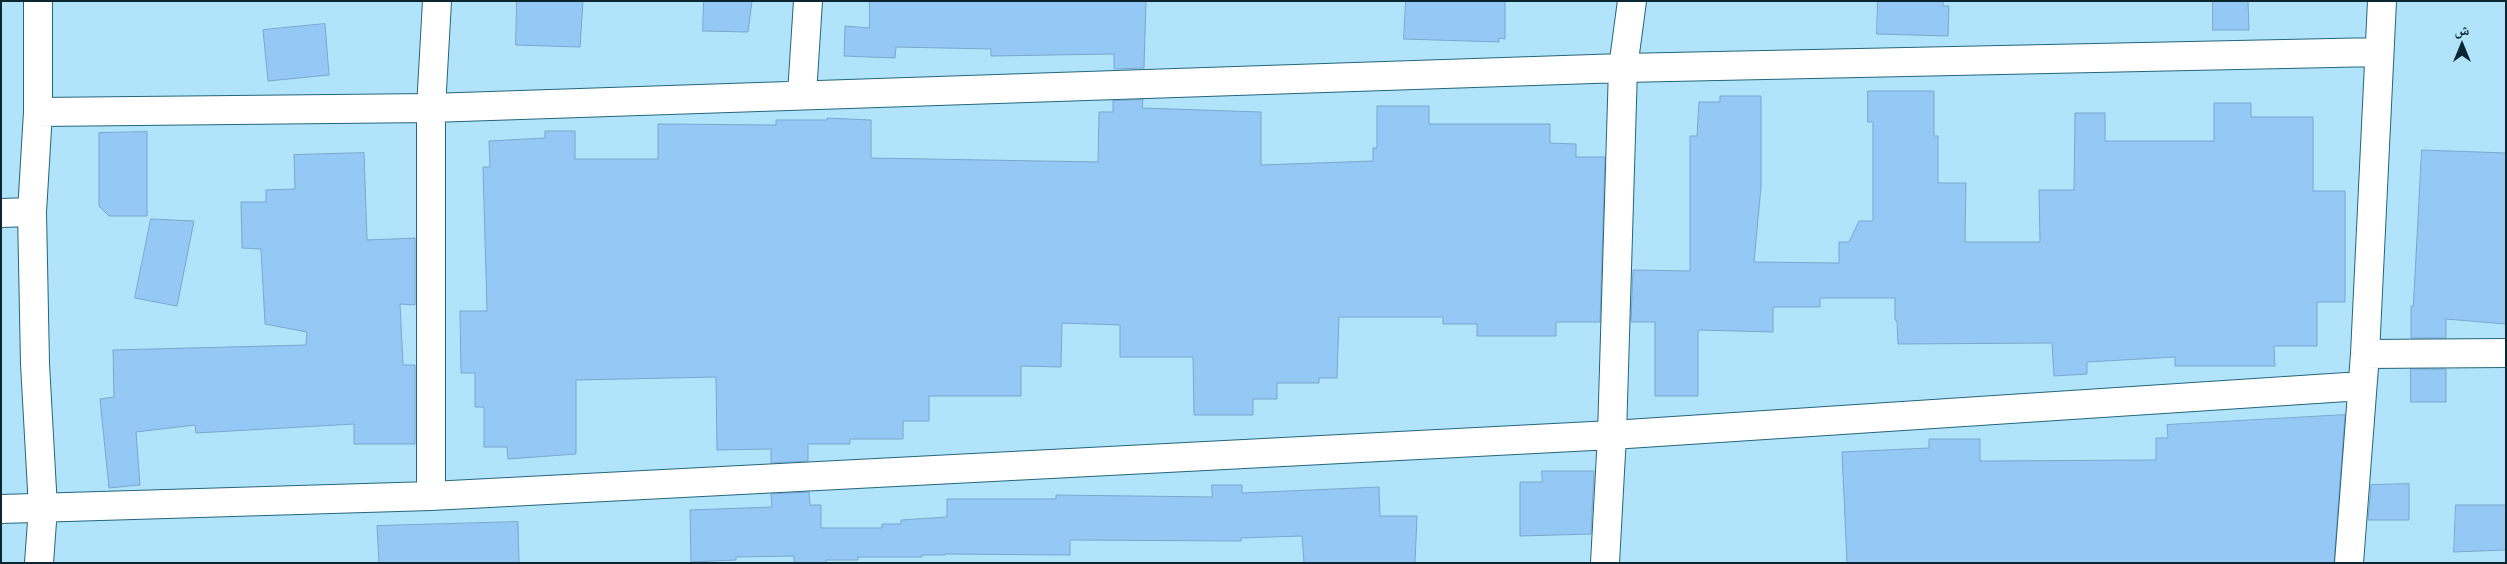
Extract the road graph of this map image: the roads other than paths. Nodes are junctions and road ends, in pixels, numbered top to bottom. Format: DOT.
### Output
graph roads {
  1 [pos="38,1"];
  2 [pos="437,1"];
  3 [pos="808,1"];
  4 [pos="1632,1"];
  5 [pos="2382,1"];
  6 [pos="2379,52"];
  7 [pos="1624,68"];
  8 [pos="802,94"];
  9 [pos="431,108"];
  10 [pos="38,112"];
  11 [pos="32,212"];
  12 [pos="1,213"];
  13 [pos="2506,353"];
  14 [pos="2365,354"];
  15 [pos="2362,386"];
  16 [pos="1612,435"];
  17 [pos="431,496"];
  18 [pos="43,508"];
  19 [pos="1,509"];
  20 [pos="39,563"];
  21 [pos="1605,563"];
  22 [pos="2349,563"];
  1 -- 10 [label="street"];
  2 -- 9 [label="street"];
  3 -- 8 [label="street"];
  4 -- 7 [label="street"];
  5 -- 6 [label="street"];
  6 -- 7 [label="street"];
  6 -- 14 [label="street"];
  7 -- 8 [label="street"];
  7 -- 16 [label="street"];
  8 -- 9 [label="street"];
  9 -- 10 [label="street"];
  9 -- 17 [label="street"];
  10 -- 11 [label="street"];
  11 -- 12 [label="street"];
  11 -- 18 [label="street"];
  13 -- 14 [label="street"];
  14 -- 15 [label="street"];
  15 -- 16 [label="street"];
  15 -- 22 [label="street"];
  16 -- 17 [label="street"];
  16 -- 21 [label="street"];
  17 -- 18 [label="street"];
  18 -- 19 [label="street"];
  18 -- 20 [label="street"];
}
